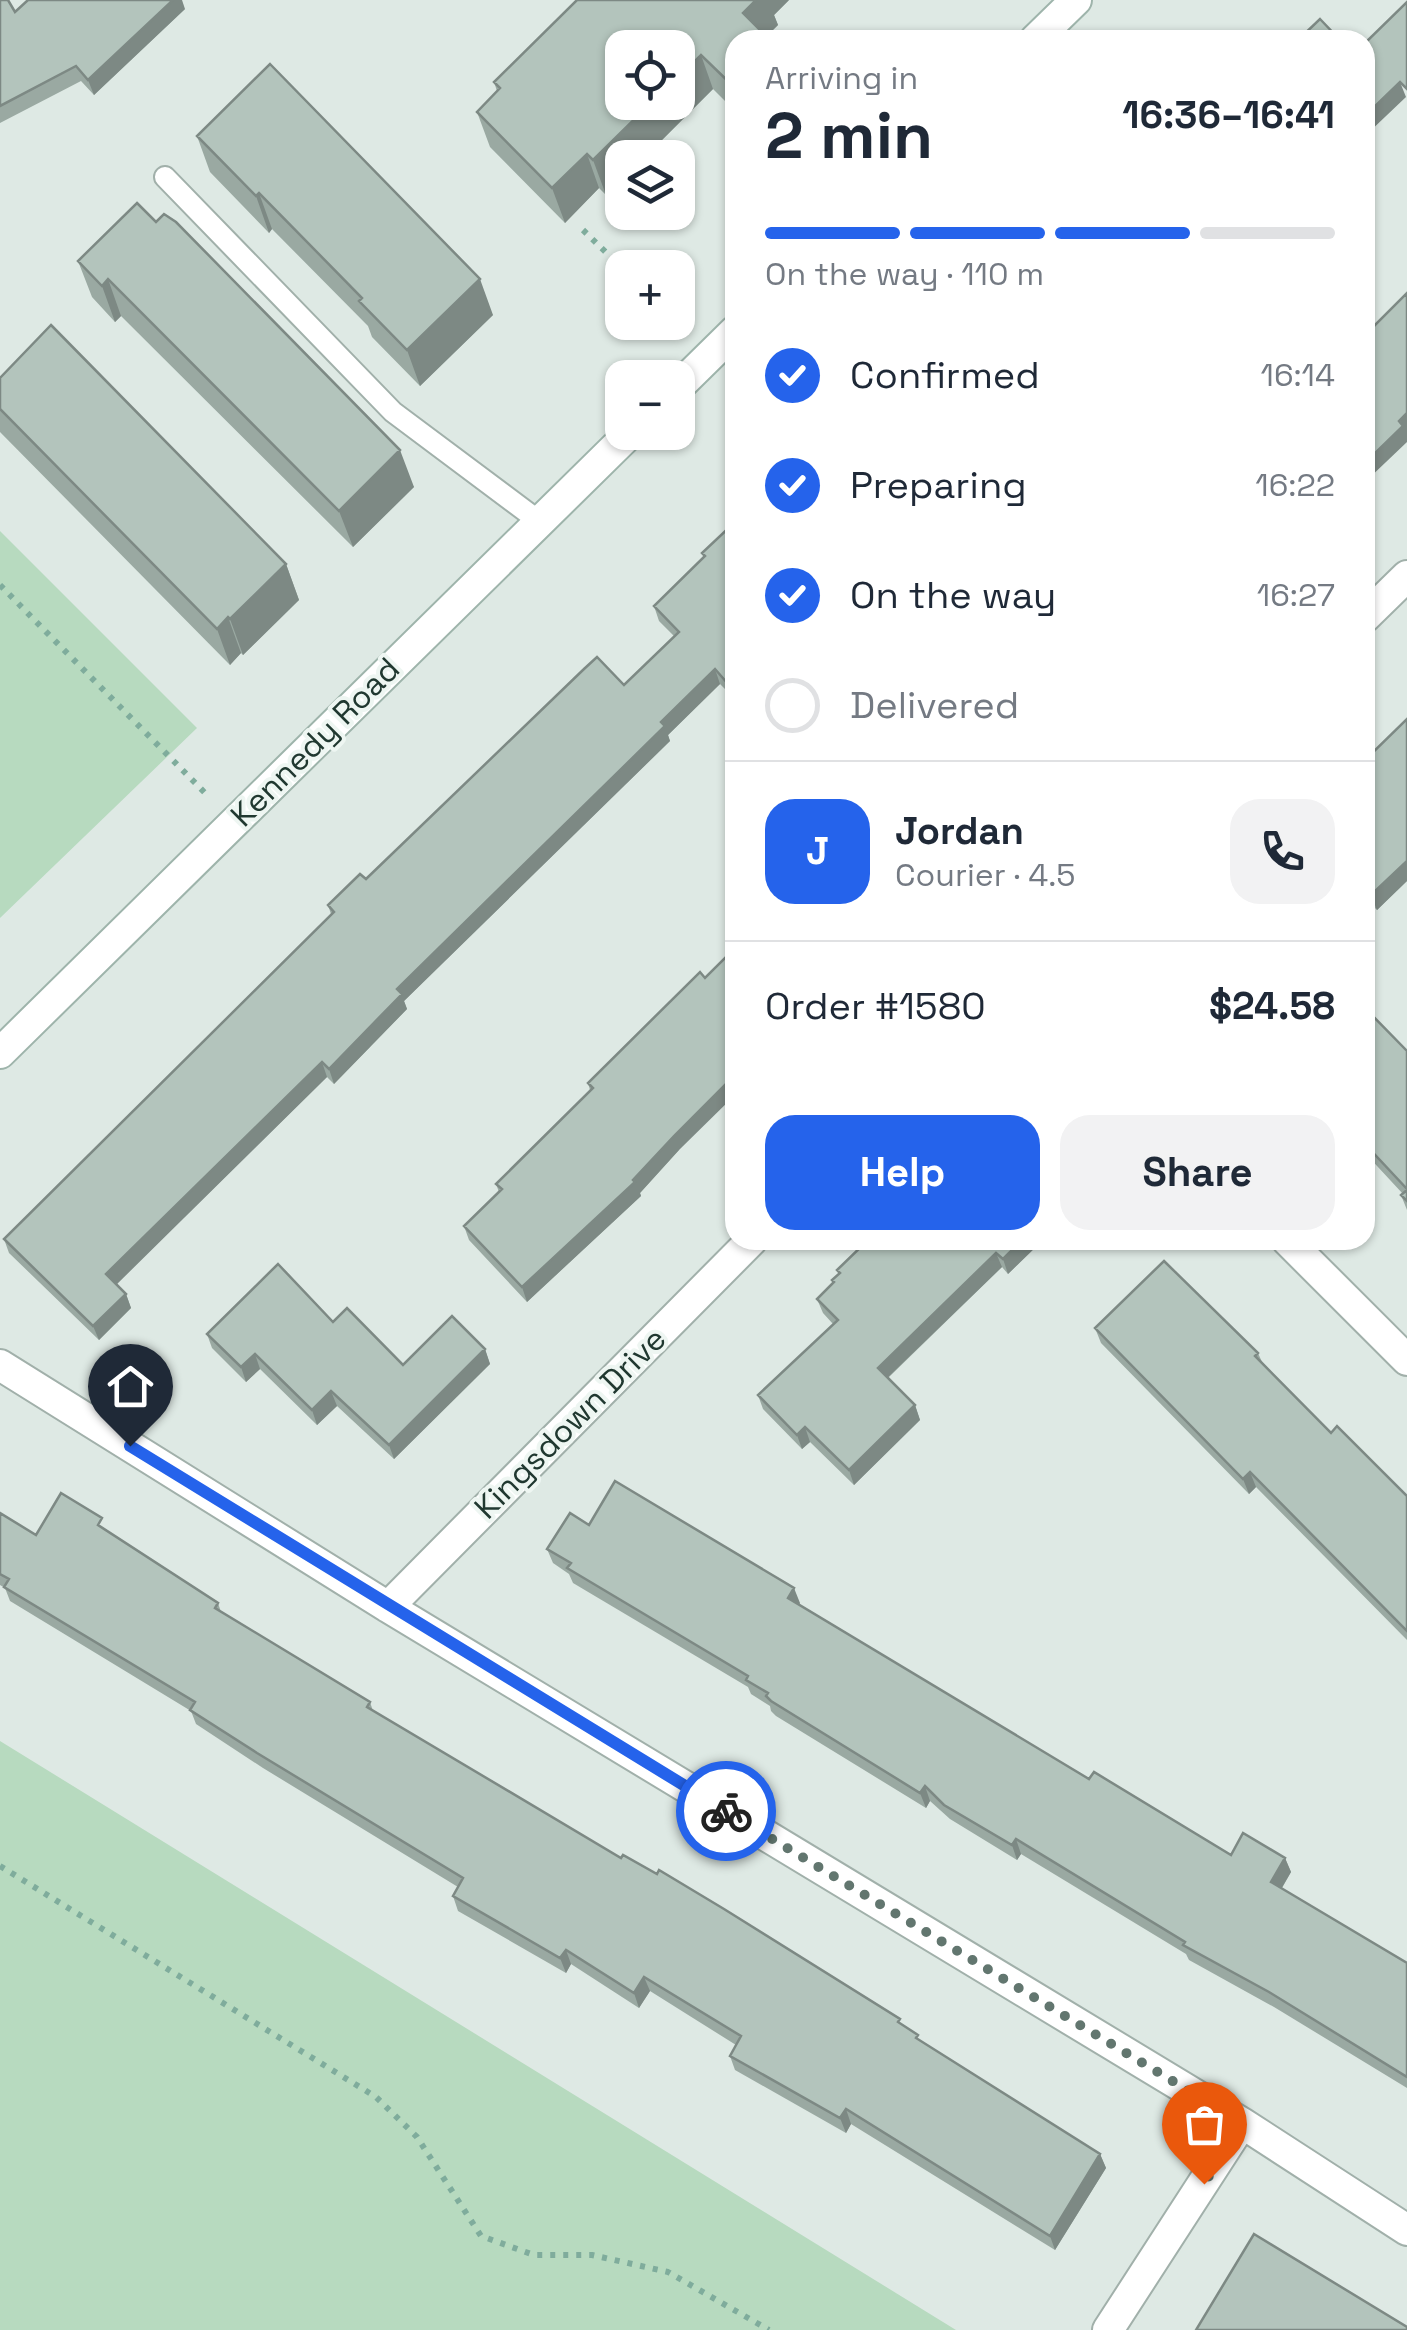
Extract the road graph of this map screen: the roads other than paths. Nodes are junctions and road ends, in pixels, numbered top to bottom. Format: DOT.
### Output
graph roads {
  1 [pos="1076,0"];
  2 [pos="1045,30"];
  3 [pos="165,177"];
  4 [pos="725,341"];
  5 [pos="695,370"];
  6 [pos="612,450"];
  7 [pos="540,522"];
  8 [pos="1407,576"];
  9 [pos="1375,607"];
  10 [pos="0,1053"];
  11 [pos="742,1250"];
  12 [pos="1296,1250"];
  13 [pos="1407,1360"];
  14 [pos="0,1365"];
  15 [pos="388,1606"];
  16 [pos="1242,2123"];
  17 [pos="1407,2230"];
  18 [pos="1108,2330"];
  1 -- 2 [label="street"];
  3 -- 7 [label="lane"];
  4 -- 5 [label="street"];
  6 -- 7 [label="street, Kennedy Road"];
  7 -- 10 [label="street, Kennedy Road"];
  8 -- 9 [label="street"];
  11 -- 15 [label="street, Kingsdown Drive"];
  12 -- 13 [label="street"];
  14 -- 15 [label="street"];
  15 -- 16 [label="street"];
  16 -- 17 [label="street"];
  16 -- 18 [label="street"];
}
